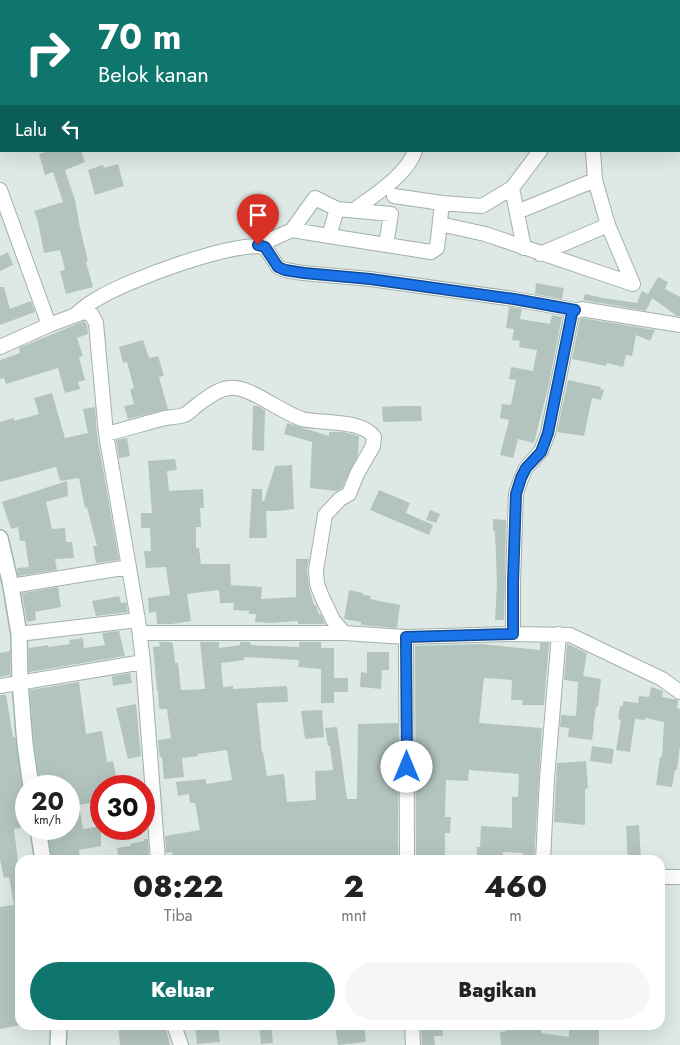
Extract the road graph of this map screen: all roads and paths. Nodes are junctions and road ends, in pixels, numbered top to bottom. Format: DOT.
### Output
graph roads {
  1 [pos="415,152"];
  2 [pos="539,152"];
  3 [pos="592,152"];
  4 [pos="396,176"];
  5 [pos="595,180"];
  6 [pos="512,188"];
  7 [pos="0,190"];
  8 [pos="394,196"];
  9 [pos="442,203"];
  10 [pos="337,209"];
  11 [pos="354,210"];
  12 [pos="517,212"];
  13 [pos="392,214"];
  14 [pos="440,224"];
  15 [pos="608,225"];
  16 [pos="292,230"];
  17 [pos="329,236"];
  18 [pos="258,245"];
  19 [pos="386,245"];
  20 [pos="524,248"];
  21 [pos="557,254"];
  22 [pos="575,310"];
  23 [pos="73,317"];
  24 [pos="49,325"];
  25 [pos="680,325"];
  26 [pos="0,347"];
  27 [pos="106,434"];
  28 [pos="0,538"];
  29 [pos="129,567"];
  30 [pos="6,578"];
  31 [pos="139,627"];
  32 [pos="344,633"];
  33 [pos="19,634"];
  34 [pos="513,634"];
  35 [pos="560,634"];
  36 [pos="406,637"];
  37 [pos="143,662"];
  38 [pos="20,682"];
  39 [pos="0,686"];
  40 [pos="680,692"];
  41 [pos="29,775"];
  42 [pos="39,840"];
  43 [pos="41,855"];
  44 [pos="158,855"];
  45 [pos="407,855"];
  46 [pos="543,855"];
  47 [pos="665,877"];
  48 [pos="680,877"];
  49 [pos="59,1030"];
  50 [pos="176,1030"];
  51 [pos="412,1030"];
  52 [pos="58,1045"];
  53 [pos="181,1045"];
  54 [pos="413,1045"];
  1 -- 4 [label="street"];
  2 -- 6 [label="street"];
  3 -- 5 [label="street"];
  4 -- 8 [label="street"];
  4 -- 11 [label="street"];
  5 -- 12 [label="street"];
  5 -- 15 [label="street"];
  6 -- 9 [label="street"];
  6 -- 12 [label="street"];
  7 -- 24 [label="street"];
  8 -- 9 [label="street"];
  8 -- 13 [label="street"];
  9 -- 14 [label="street"];
  10 -- 11 [label="street"];
  10 -- 16 [label="street"];
  10 -- 17 [label="street"];
  11 -- 13 [label="street"];
  12 -- 20 [label="street"];
  13 -- 19 [label="street"];
  14 -- 19 [label="street"];
  14 -- 20 [label="street"];
  15 -- 21 [label="street"];
  15 -- 21 [label="street"];
  16 -- 17 [label="street"];
  16 -- 18 [label="street"];
  17 -- 19 [label="street"];
  18 -- 22 [label="street"];
  18 -- 23 [label="street"];
  20 -- 21 [label="street"];
  22 -- 25 [label="street"];
  22 -- 34 [label="street"];
  23 -- 24 [label="street"];
  23 -- 27 [label="street"];
  24 -- 26 [label="street"];
  27 -- 29 [label="street"];
  27 -- 32 [label="street"];
  28 -- 30 [label="street"];
  29 -- 30 [label="street"];
  29 -- 31 [label="street"];
  30 -- 33 [label="street"];
  31 -- 32 [label="street"];
  31 -- 33 [label="street"];
  31 -- 37 [label="street"];
  32 -- 36 [label="street"];
  33 -- 38 [label="street"];
  34 -- 35 [label="street"];
  34 -- 36 [label="street"];
  35 -- 40 [label="street"];
  35 -- 46 [label="street"];
  36 -- 45 [label="street"];
  37 -- 38 [label="street"];
  37 -- 44 [label="street"];
  38 -- 39 [label="street"];
  38 -- 41 [label="street"];
  42 -- 43 [label="street"];
  47 -- 48 [label="street"];
  49 -- 52 [label="street"];
  50 -- 53 [label="street"];
  51 -- 54 [label="street"];
}
